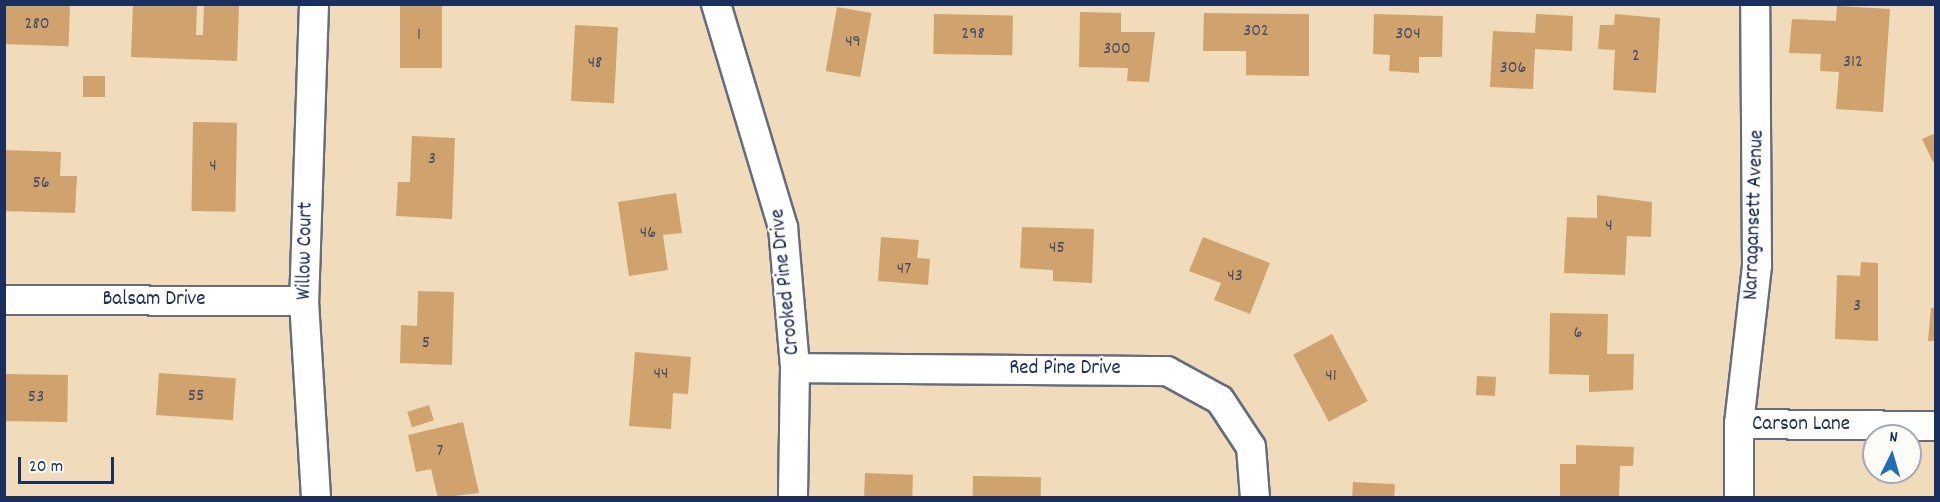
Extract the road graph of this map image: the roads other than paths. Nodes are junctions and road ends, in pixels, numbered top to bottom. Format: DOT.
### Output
graph roads {
  1 [pos="314,4"];
  2 [pos="716,4"];
  3 [pos="1755,4"];
  4 [pos="4,300"];
  5 [pos="304,301"];
  6 [pos="795,369"];
  7 [pos="1739,424"];
  8 [pos="1935,426"];
  9 [pos="316,498"];
  10 [pos="793,498"];
  11 [pos="1255,498"];
  12 [pos="1739,498"];
  1 -- 5 [label="street, Willow Court"];
  2 -- 6 [label="street, Crooked Pine Drive"];
  3 -- 7 [label="street, Narragansett Avenue"];
  4 -- 5 [label="street, Balsam Drive"];
  5 -- 9 [label="street, Willow Court"];
  6 -- 10 [label="street, Crooked Pine Drive"];
  6 -- 11 [label="street, Red Pine Drive"];
  7 -- 8 [label="street, Carson Lane"];
  7 -- 12 [label="street, Narragansett Avenue"];
}
